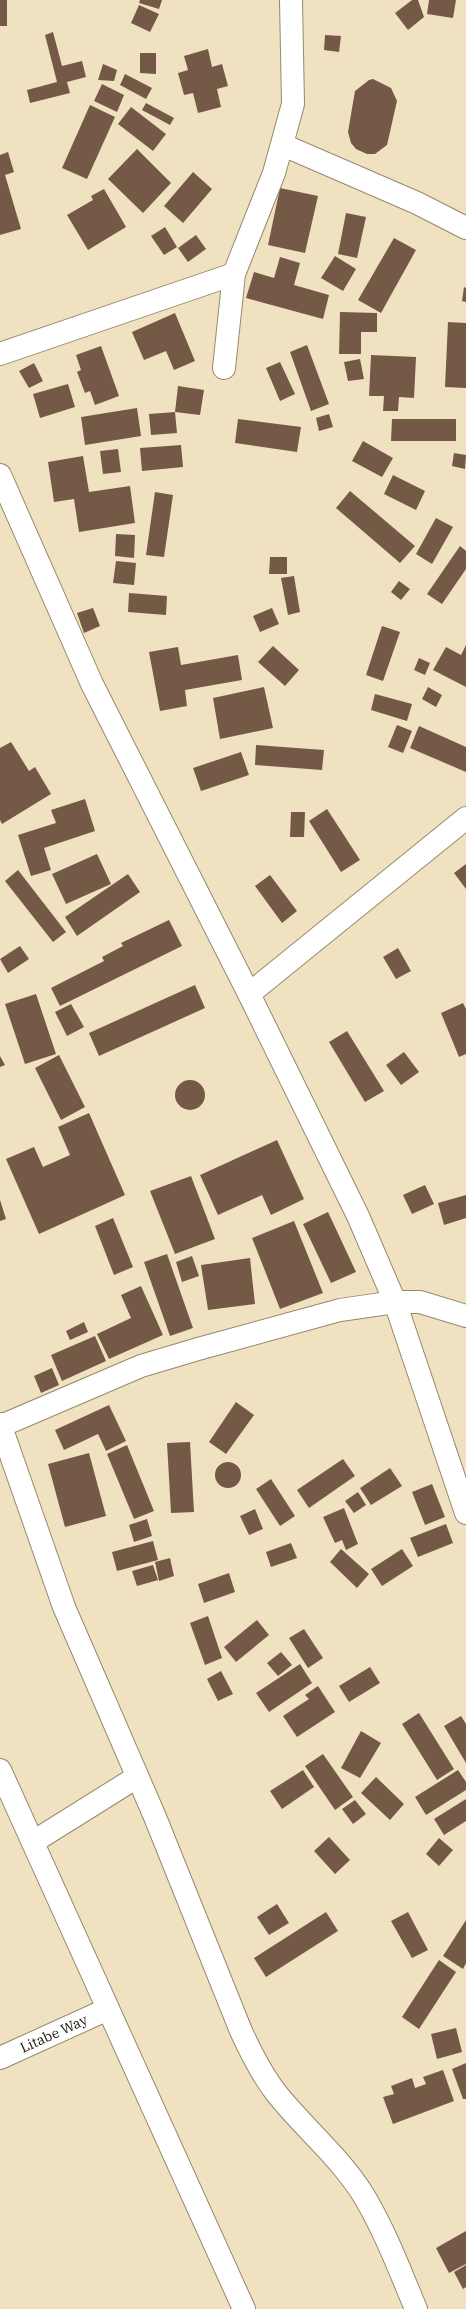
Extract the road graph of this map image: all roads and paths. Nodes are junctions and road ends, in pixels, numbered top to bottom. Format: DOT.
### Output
graph roads {
  1 [pos="291,0"];
  2 [pos="283,146"];
  3 [pos="466,228"];
  4 [pos="234,274"];
  5 [pos="0,354"];
  6 [pos="224,368"];
  7 [pos="0,475"];
  8 [pos="466,818"];
  9 [pos="249,994"];
  10 [pos="395,1302"];
  11 [pos="466,1316"];
  12 [pos="1,1425"];
  13 [pos="466,1513"];
  14 [pos="0,1770"];
  15 [pos="136,1777"];
  16 [pos="32,1842"];
  17 [pos="108,2009"];
  18 [pos="0,2058"];
  19 [pos="244,2309"];
  20 [pos="416,2309"];
  1 -- 2 [label="street"];
  2 -- 3 [label="street"];
  2 -- 4 [label="street"];
  4 -- 5 [label="street"];
  4 -- 6 [label="street"];
  7 -- 9 [label="street"];
  8 -- 9 [label="street"];
  9 -- 10 [label="street"];
  10 -- 11 [label="street"];
  10 -- 12 [label="street"];
  10 -- 13 [label="street"];
  12 -- 15 [label="street"];
  14 -- 16 [label="street"];
  15 -- 16 [label="street"];
  15 -- 20 [label="street"];
  16 -- 17 [label="street"];
  17 -- 18 [label="street, Litabe Way"];
  17 -- 19 [label="street"];
}
